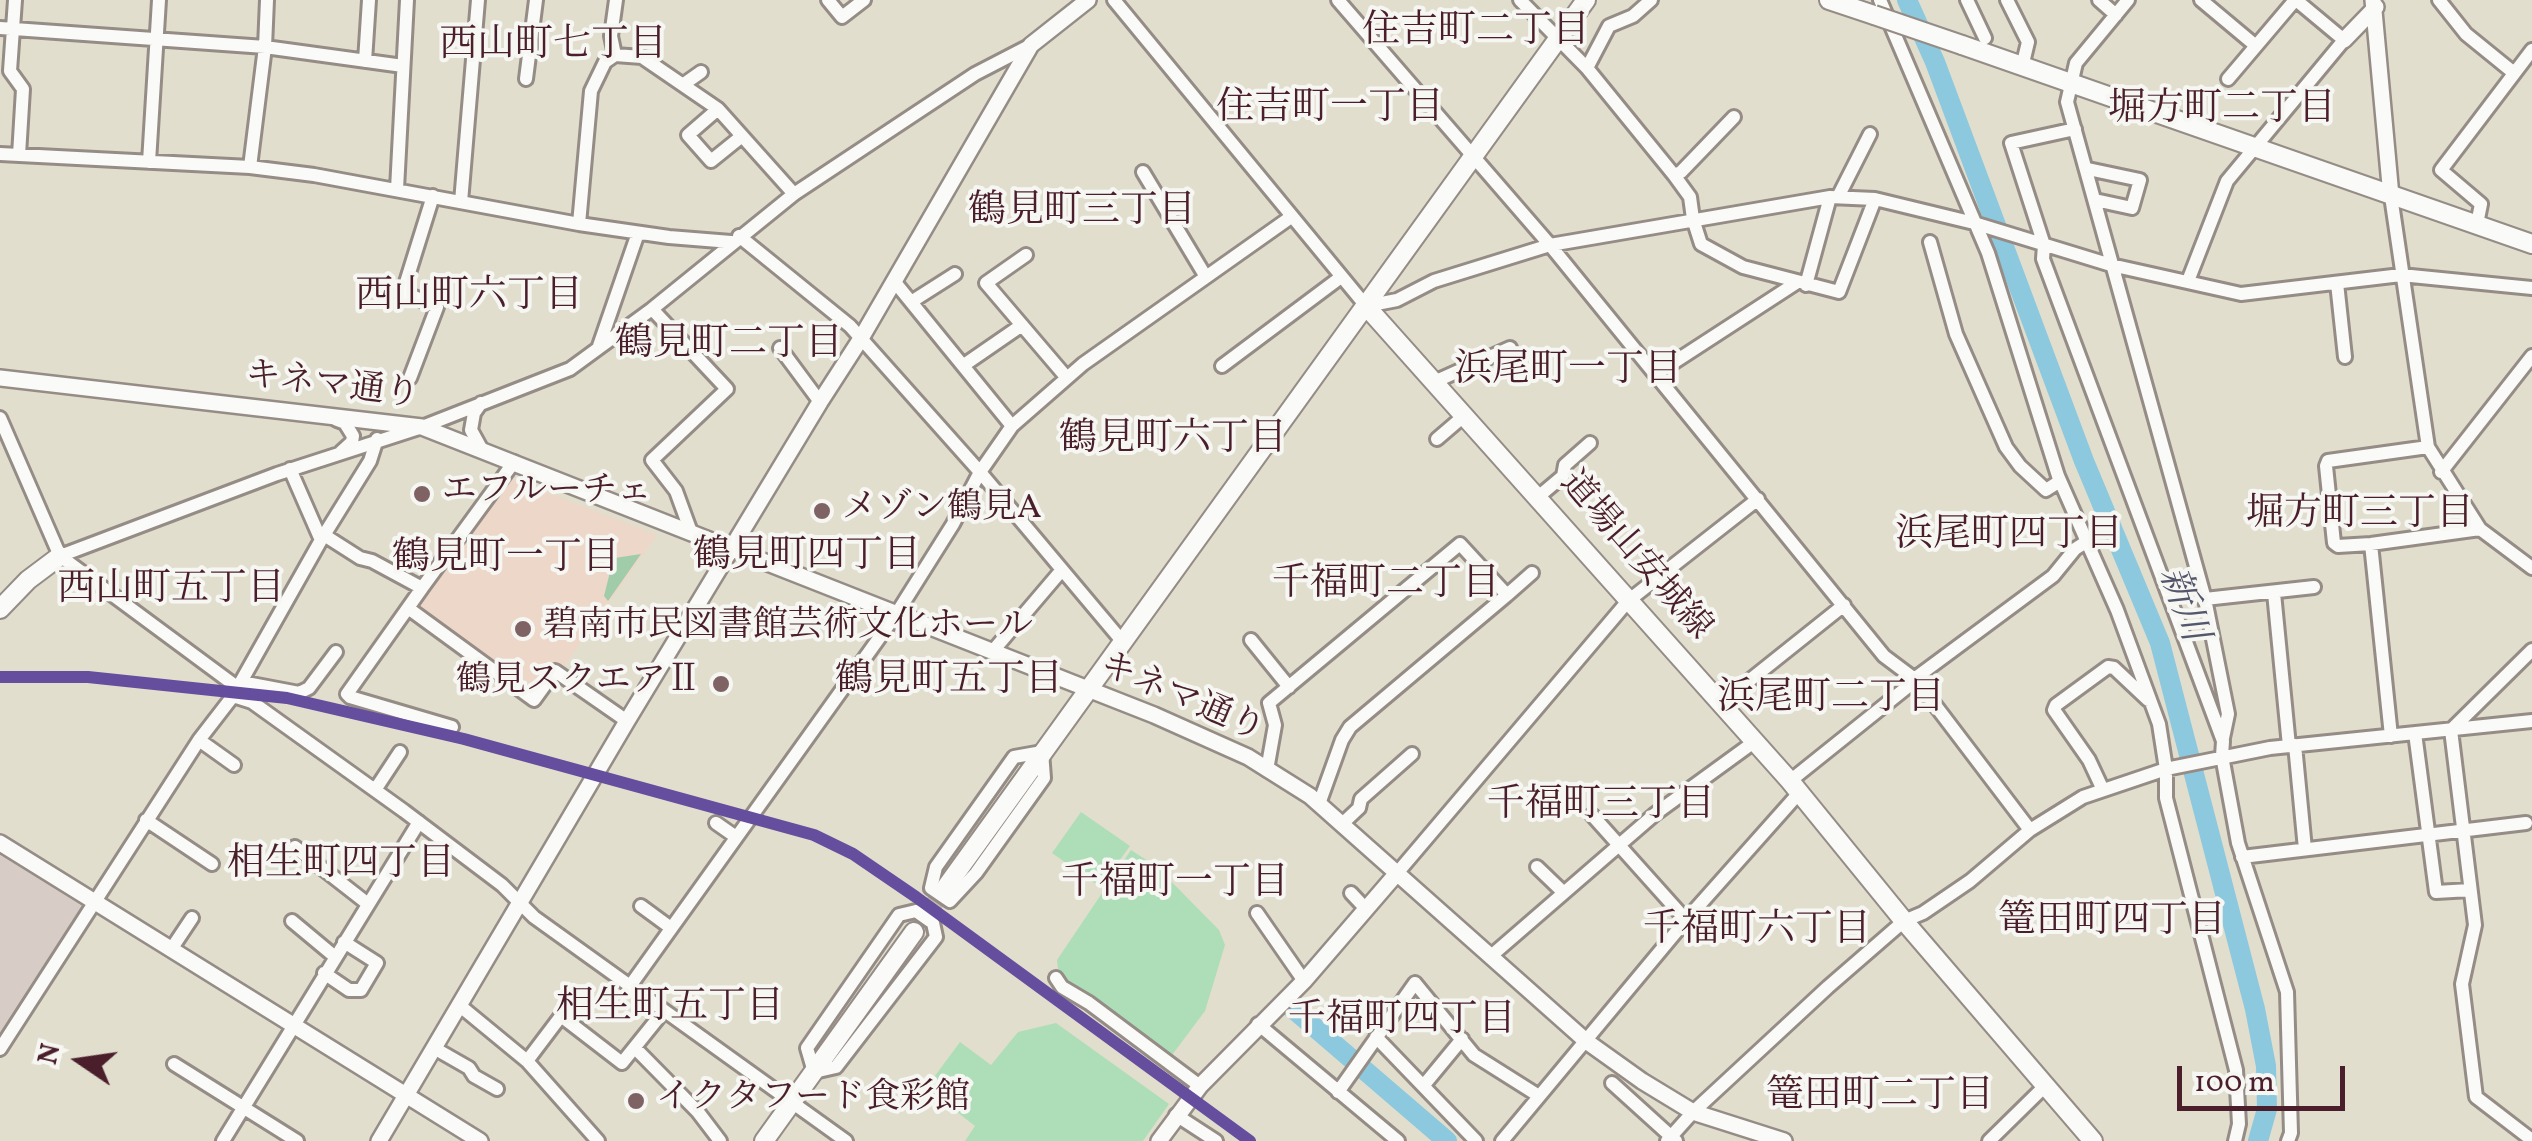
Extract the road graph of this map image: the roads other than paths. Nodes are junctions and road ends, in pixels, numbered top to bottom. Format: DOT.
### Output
graph roads {
  1 [pos="15,0"];
  2 [pos="159,0"];
  3 [pos="266,0"];
  4 [pos="370,0"];
  5 [pos="407,0"];
  6 [pos="478,0"];
  7 [pos="536,0"];
  8 [pos="616,0"];
  9 [pos="828,0"];
  10 [pos="864,0"];
  11 [pos="1088,0"];
  12 [pos="1114,0"];
  13 [pos="1338,0"];
  14 [pos="1520,0"];
  15 [pos="1586,0"];
  16 [pos="1652,0"];
  17 [pos="1829,0"];
  18 [pos="1967,0"];
  19 [pos="2007,0"];
  20 [pos="2099,0"];
  21 [pos="2128,0"];
  22 [pos="2200,0"];
  23 [pos="2295,0"];
  24 [pos="2438,0"];
  25 [pos="2376,3"];
  26 [pos="1877,8"];
  27 [pos="2116,15"];
  28 [pos="7,28"];
  29 [pos="1985,38"];
  30 [pos="156,39"];
  31 [pos="2344,40"];
  32 [pos="1559,42"];
  33 [pos="1031,45"];
  34 [pos="2256,46"];
  35 [pos="264,48"];
  36 [pos="2532,50"];
  37 [pos="616,55"];
  38 [pos="366,61"];
  39 [pos="402,66"];
  40 [pos="2022,67"];
  41 [pos="1587,68"];
  42 [pos="701,72"];
  43 [pos="2514,73"];
  44 [pos="526,79"];
  45 [pos="2228,79"];
  46 [pos="684,84"];
  47 [pos="2071,85"];
  48 [pos="718,109"];
  49 [pos="1734,117"];
  50 [pos="2076,129"];
  51 [pos="1870,134"];
  52 [pos="742,136"];
  53 [pos="2256,149"];
  54 [pos="0,154"];
  55 [pos="20,155"];
  56 [pos="1474,158"];
  57 [pos="149,162"];
  58 [pos="250,167"];
  59 [pos="2088,169"];
  60 [pos="1143,172"];
  61 [pos="1674,174"];
  62 [pos="398,189"];
  63 [pos="794,194"];
  64 [pos="434,196"];
  65 [pos="2391,196"];
  66 [pos="1834,197"];
  67 [pos="1875,198"];
  68 [pos="2095,200"];
  69 [pos="460,202"];
  70 [pos="1291,217"];
  71 [pos="1693,219"];
  72 [pos="579,224"];
  73 [pos="2477,224"];
  74 [pos="1980,225"];
  75 [pos="638,233"];
  76 [pos="735,239"];
  77 [pos="1930,242"];
  78 [pos="2041,244"];
  79 [pos="2532,244"];
  80 [pos="1550,245"];
  81 [pos="1026,255"];
  82 [pos="2110,264"];
  83 [pos="955,274"];
  84 [pos="2401,275"];
  85 [pos="1206,278"];
  86 [pos="1341,278"];
  87 [pos="894,281"];
  88 [pos="2188,281"];
  89 [pos="2336,283"];
  90 [pos="1801,284"];
  91 [pos="2532,288"];
  92 [pos="911,302"];
  93 [pos="1366,306"];
  94 [pos="652,309"];
  95 [pos="1022,325"];
  96 [pos="860,340"];
  97 [pos="598,348"];
  98 [pos="780,348"];
  99 [pos="1510,348"];
  100 [pos="2532,356"];
  101 [pos="2345,357"];
  102 [pos="964,365"];
  103 [pos="1222,366"];
  104 [pos="1656,374"];
  105 [pos="0,378"];
  106 [pos="410,378"];
  107 [pos="1067,378"];
  108 [pos="1434,382"];
  109 [pos="482,402"];
  110 [pos="820,402"];
  111 [pos="1464,415"];
  112 [pos="326,416"];
  113 [pos="0,418"];
  114 [pos="1012,426"];
  115 [pos="422,427"];
  116 [pos="377,439"];
  117 [pos="1437,439"];
  118 [pos="1590,443"];
  119 [pos="2428,447"];
  120 [pos="482,450"];
  121 [pos="339,453"];
  122 [pos="514,462"];
  123 [pos="290,469"];
  124 [pos="980,472"];
  125 [pos="2441,472"];
  126 [pos="2060,481"];
  127 [pos="1538,496"];
  128 [pos="1758,499"];
  129 [pos="2480,529"];
  130 [pos="691,532"];
  131 [pos="322,538"];
  132 [pos="2086,542"];
  133 [pos="2371,544"];
  134 [pos="733,548"];
  135 [pos="60,556"];
  136 [pos="2532,568"];
  137 [pos="1060,571"];
  138 [pos="1532,573"];
  139 [pos="2314,587"];
  140 [pos="422,588"];
  141 [pos="2274,593"];
  142 [pos="1508,595"];
  143 [pos="2204,599"];
  144 [pos="1628,601"];
  145 [pos="1844,605"];
  146 [pos="408,608"];
  147 [pos="0,609"];
  148 [pos="897,613"];
  149 [pos="1251,640"];
  150 [pos="1122,641"];
  151 [pos="2532,650"];
  152 [pos="336,652"];
  153 [pos="992,652"];
  154 [pos="1915,680"];
  155 [pos="237,688"];
  156 [pos="1289,688"];
  157 [pos="1086,691"];
  158 [pos="2149,700"];
  159 [pos="1720,704"];
  160 [pos="628,721"];
  161 [pos="2532,721"];
  162 [pos="452,727"];
  163 [pos="2451,730"];
  164 [pos="2415,734"];
  165 [pos="2391,736"];
  166 [pos="199,740"];
  167 [pos="2223,741"];
  168 [pos="1754,742"];
  169 [pos="2292,745"];
  170 [pos="400,752"];
  171 [pos="1042,752"];
  172 [pos="1412,754"];
  173 [pos="2222,756"];
  174 [pos="234,765"];
  175 [pos="2169,768"];
  176 [pos="1267,770"];
  177 [pos="1794,787"];
  178 [pos="375,790"];
  179 [pos="2102,790"];
  180 [pos="1318,804"];
  181 [pos="1592,815"];
  182 [pos="146,820"];
  183 [pos="419,822"];
  184 [pos="2526,822"];
  185 [pos="716,823"];
  186 [pos="1342,824"];
  187 [pos="2030,830"];
  188 [pos="2463,830"];
  189 [pos="2428,833"];
  190 [pos="736,836"];
  191 [pos="0,843"];
  192 [pos="1619,844"];
  193 [pos="295,847"];
  194 [pos="2306,849"];
  195 [pos="2242,856"];
  196 [pos="212,864"];
  197 [pos="1536,867"];
  198 [pos="1398,872"];
  199 [pos="946,887"];
  200 [pos="2470,890"];
  201 [pos="1352,892"];
  202 [pos="1563,892"];
  203 [pos="94,900"];
  204 [pos="368,904"];
  205 [pos="520,904"];
  206 [pos="641,906"];
  207 [pos="1366,909"];
  208 [pos="1257,913"];
  209 [pos="192,918"];
  210 [pos="1686,920"];
  211 [pos="292,921"];
  212 [pos="1904,921"];
  213 [pos="670,928"];
  214 [pos="914,932"];
  215 [pos="344,942"];
  216 [pos="172,948"];
  217 [pos="334,956"];
  218 [pos="1491,956"];
  219 [pos="324,974"];
  220 [pos="1056,978"];
  221 [pos="1304,981"];
  222 [pos="630,986"];
  223 [pos="459,1006"];
  224 [pos="663,1012"];
  225 [pos="293,1024"];
  226 [pos="1258,1024"];
  227 [pos="1376,1037"];
  228 [pos="1462,1038"];
  229 [pos="1586,1041"];
  230 [pos="434,1048"];
  231 [pos="0,1049"];
  232 [pos="636,1049"];
  233 [pos="528,1062"];
  234 [pos="174,1064"];
  235 [pos="814,1072"];
  236 [pos="1612,1082"];
  237 [pos="1424,1085"];
  238 [pos="1200,1086"];
  239 [pos="2045,1086"];
  240 [pos="497,1089"];
  241 [pos="1338,1092"];
  242 [pos="406,1096"];
  243 [pos="1539,1096"];
  244 [pos="791,1103"];
  245 [pos="243,1108"];
  246 [pos="1693,1112"];
  247 [pos="1176,1115"];
  248 [pos="1671,1140"];
  249 [pos="2531,1140"];
  250 [pos="223,1141"];
  251 [pos="297,1141"];
  252 [pos="379,1141"];
  253 [pos="480,1141"];
  254 [pos="598,1141"];
  255 [pos="720,1141"];
  256 [pos="764,1141"];
  257 [pos="846,1141"];
  258 [pos="1159,1141"];
  259 [pos="1216,1141"];
  260 [pos="1398,1141"];
  261 [pos="1476,1141"];
  262 [pos="1502,1141"];
  263 [pos="1784,1141"];
  264 [pos="1988,1141"];
  265 [pos="2094,1141"];
  266 [pos="2234,1141"];
  267 [pos="2288,1141"];
  1 -- 28 [label="street"];
  2 -- 30 [label="street"];
  3 -- 35 [label="street"];
  4 -- 38 [label="street"];
  5 -- 39 [label="street"];
  6 -- 69 [label="street"];
  7 -- 44 [label="street"];
  8 -- 37 [label="street"];
  9 -- 10 [label="street"];
  11 -- 33 [label="street"];
  12 -- 70 [label="street"];
  13 -- 56 [label="street"];
  14 -- 32 [label="street"];
  15 -- 32 [label="main road"];
  16 -- 41 [label="street"];
  17 -- 26 [label="main road"];
  18 -- 29 [label="street"];
  19 -- 40 [label="street"];
  20 -- 27 [label="street"];
  21 -- 27 [label="street"];
  22 -- 34 [label="street"];
  23 -- 31 [label="street"];
  23 -- 34 [label="street"];
  24 -- 43 [label="street"];
  25 -- 31 [label="street"];
  25 -- 65 [label="street"];
  26 -- 40 [label="main road, bridge"];
  26 -- 74 [label="street"];
  27 -- 47 [label="street"];
  28 -- 30 [label="street"];
  28 -- 55 [label="street"];
  30 -- 35 [label="street"];
  30 -- 57 [label="street"];
  31 -- 53 [label="street"];
  32 -- 41 [label="street"];
  32 -- 56 [label="main road"];
  33 -- 63 [label="street"];
  33 -- 87 [label="street"];
  34 -- 45 [label="street"];
  35 -- 38 [label="street"];
  35 -- 58 [label="street"];
  36 -- 43 [label="street"];
  37 -- 46 [label="street"];
  37 -- 72 [label="street"];
  38 -- 39 [label="street"];
  39 -- 62 [label="street"];
  40 -- 47 [label="main road"];
  41 -- 61 [label="street"];
  42 -- 46 [label="street"];
  43 -- 73 [label="street"];
  46 -- 48 [label="street"];
  47 -- 50 [label="street"];
  47 -- 53 [label="main road"];
  48 -- 52 [label="street"];
  48 -- 52 [label="street"];
  49 -- 61 [label="street"];
  50 -- 59 [label="street"];
  50 -- 78 [label="street"];
  51 -- 66 [label="street"];
  52 -- 63 [label="street"];
  53 -- 65 [label="main road"];
  53 -- 88 [label="street"];
  54 -- 55 [label="street"];
  55 -- 57 [label="street"];
  56 -- 80 [label="street"];
  56 -- 93 [label="main road"];
  57 -- 58 [label="street"];
  58 -- 62 [label="street"];
  59 -- 68 [label="street"];
  59 -- 68 [label="street"];
  60 -- 85 [label="street"];
  61 -- 71 [label="street"];
  62 -- 64 [label="street"];
  63 -- 76 [label="street"];
  64 -- 69 [label="street"];
  64 -- 106 [label="street"];
  65 -- 73 [label="main road"];
  65 -- 84 [label="street"];
  66 -- 67 [label="street"];
  66 -- 71 [label="street"];
  66 -- 90 [label="street"];
  67 -- 74 [label="street"];
  67 -- 90 [label="street"];
  68 -- 82 [label="street"];
  69 -- 72 [label="street"];
  70 -- 85 [label="street"];
  70 -- 86 [label="street"];
  71 -- 80 [label="street"];
  71 -- 90 [label="street"];
  72 -- 75 [label="street"];
  73 -- 79 [label="main road"];
  74 -- 78 [label="street"];
  74 -- 126 [label="street"];
  75 -- 76 [label="street"];
  75 -- 97 [label="street"];
  76 -- 94 [label="street"];
  76 -- 96 [label="street"];
  77 -- 126 [label="street"];
  78 -- 82 [label="street"];
  78 -- 167 [label="street"];
  80 -- 93 [label="street"];
  80 -- 104 [label="street"];
  81 -- 95 [label="street"];
  82 -- 88 [label="street"];
  82 -- 143 [label="street"];
  83 -- 92 [label="street"];
  84 -- 89 [label="street"];
  84 -- 91 [label="street"];
  84 -- 119 [label="street"];
  85 -- 107 [label="street"];
  86 -- 93 [label="street"];
  86 -- 103 [label="street"];
  87 -- 92 [label="street"];
  87 -- 96 [label="street"];
  88 -- 89 [label="street"];
  89 -- 101 [label="street"];
  90 -- 104 [label="street"];
  92 -- 102 [label="street"];
  93 -- 108 [label="main road, 道場山安城線"];
  93 -- 150 [label="main road"];
  94 -- 97 [label="street"];
  94 -- 130 [label="street"];
  95 -- 102 [label="street"];
  95 -- 107 [label="street"];
  96 -- 110 [label="street"];
  96 -- 124 [label="street"];
  97 -- 109 [label="street"];
  98 -- 110 [label="street"];
  99 -- 108 [label="street"];
  100 -- 125 [label="street"];
  102 -- 114 [label="street"];
  104 -- 128 [label="street"];
  105 -- 112 [label="street, キネマ通り"];
  107 -- 114 [label="street"];
  108 -- 111 [label="main road, 道場山安城線"];
  109 -- 115 [label="street"];
  109 -- 120 [label="street"];
  110 -- 134 [label="street"];
  111 -- 117 [label="street"];
  111 -- 127 [label="main road, 道場山安城線"];
  112 -- 115 [label="street, キネマ通り"];
  112 -- 121 [label="street"];
  113 -- 135 [label="street"];
  114 -- 124 [label="street"];
  115 -- 116 [label="street"];
  115 -- 120 [label="street, キネマ通り"];
  116 -- 121 [label="street"];
  116 -- 131 [label="street"];
  118 -- 127 [label="street"];
  119 -- 125 [label="street"];
  119 -- 133 [label="street"];
  120 -- 122 [label="street, キネマ通り"];
  121 -- 123 [label="street"];
  122 -- 130 [label="street, キネマ通り"];
  122 -- 140 [label="street"];
  123 -- 131 [label="street"];
  123 -- 135 [label="street"];
  124 -- 137 [label="street"];
  124 -- 148 [label="street"];
  125 -- 129 [label="street"];
  126 -- 132 [label="street"];
  127 -- 144 [label="main road, 道場山安城線"];
  128 -- 144 [label="street"];
  128 -- 145 [label="street"];
  129 -- 133 [label="street"];
  129 -- 136 [label="street"];
  130 -- 134 [label="street, キネマ通り"];
  131 -- 140 [label="street"];
  131 -- 155 [label="street"];
  132 -- 154 [label="street"];
  132 -- 158 [label="street"];
  133 -- 165 [label="street"];
  134 -- 148 [label="street, キネマ通り"];
  134 -- 160 [label="street"];
  135 -- 147 [label="main road"];
  135 -- 155 [label="street"];
  137 -- 150 [label="street"];
  137 -- 153 [label="street"];
  138 -- 142 [label="street"];
  139 -- 141 [label="street"];
  140 -- 146 [label="street"];
  141 -- 143 [label="street"];
  141 -- 169 [label="street"];
  142 -- 156 [label="street"];
  142 -- 180 [label="street"];
  143 -- 167 [label="street"];
  144 -- 159 [label="main road, 道場山安城線"];
  144 -- 198 [label="street"];
  145 -- 154 [label="street"];
  145 -- 159 [label="street"];
  146 -- 160 [label="street"];
  146 -- 162 [label="street"];
  148 -- 153 [label="street, キネマ通り"];
  148 -- 190 [label="street"];
  149 -- 156 [label="street"];
  150 -- 157 [label="main road"];
  151 -- 163 [label="street"];
  152 -- 155 [label="street"];
  153 -- 157 [label="street, キネマ通り"];
  154 -- 177 [label="street"];
  154 -- 187 [label="street"];
  155 -- 166 [label="street"];
  155 -- 178 [label="street"];
  156 -- 176 [label="street"];
  157 -- 171 [label="main road"];
  157 -- 176 [label="street, キネマ通り"];
  158 -- 175 [label="street"];
  158 -- 179 [label="street"];
  159 -- 168 [label="main road, 道場山安城線"];
  160 -- 205 [label="street"];
  161 -- 163 [label="street"];
  163 -- 164 [label="street"];
  163 -- 188 [label="street"];
  164 -- 165 [label="street"];
  164 -- 189 [label="street"];
  165 -- 169 [label="street"];
  166 -- 174 [label="street"];
  166 -- 182 [label="street"];
  167 -- 173 [label="street"];
  168 -- 177 [label="main road, 道場山安城線"];
  168 -- 192 [label="street"];
  169 -- 173 [label="street"];
  169 -- 194 [label="street"];
  170 -- 178 [label="street"];
  171 -- 171 [label="street"];
  171 -- 199 [label="main road"];
  172 -- 186 [label="street"];
  173 -- 175 [label="street"];
  173 -- 195 [label="street"];
  175 -- 179 [label="street"];
  175 -- 266 [label="street"];
  176 -- 180 [label="street, キネマ通り"];
  177 -- 210 [label="street"];
  177 -- 212 [label="main road, 道場山安城線"];
  178 -- 183 [label="street"];
  179 -- 187 [label="street"];
  180 -- 186 [label="street, キネマ通り"];
  181 -- 192 [label="street"];
  182 -- 196 [label="street"];
  182 -- 203 [label="street"];
  183 -- 204 [label="street"];
  183 -- 205 [label="street"];
  184 -- 188 [label="street"];
  185 -- 190 [label="street"];
  186 -- 198 [label="street, キネマ通り"];
  187 -- 212 [label="street"];
  188 -- 189 [label="street"];
  188 -- 200 [label="street"];
  189 -- 194 [label="street"];
  189 -- 200 [label="street"];
  190 -- 213 [label="street"];
  191 -- 203 [label="street"];
  192 -- 202 [label="street"];
  192 -- 210 [label="street"];
  193 -- 204 [label="street"];
  194 -- 195 [label="street"];
  195 -- 267 [label="street"];
  197 -- 202 [label="street"];
  198 -- 207 [label="street"];
  198 -- 218 [label="street, キネマ通り"];
  200 -- 249 [label="street"];
  201 -- 207 [label="street"];
  202 -- 218 [label="street"];
  203 -- 216 [label="street"];
  203 -- 231 [label="street"];
  204 -- 215 [label="street"];
  205 -- 222 [label="street"];
  205 -- 223 [label="street"];
  206 -- 213 [label="street"];
  207 -- 221 [label="street"];
  208 -- 221 [label="street"];
  209 -- 216 [label="street"];
  210 -- 229 [label="street"];
  211 -- 217 [label="street"];
  212 -- 239 [label="main road, 道場山安城線"];
  212 -- 246 [label="street"];
  213 -- 222 [label="street"];
  214 -- 235 [label="main road"];
  215 -- 217 [label="street"];
  215 -- 219 [label="street"];
  216 -- 225 [label="street"];
  217 -- 219 [label="street"];
  218 -- 229 [label="street, キネマ通り"];
  219 -- 225 [label="street"];
  220 -- 238 [label="street"];
  221 -- 226 [label="street"];
  222 -- 224 [label="street"];
  223 -- 230 [label="street"];
  223 -- 233 [label="street"];
  224 -- 232 [label="street"];
  224 -- 244 [label="street"];
  225 -- 242 [label="street"];
  225 -- 245 [label="street"];
  226 -- 238 [label="street"];
  226 -- 241 [label="street"];
  227 -- 228 [label="street"];
  227 -- 237 [label="street"];
  227 -- 241 [label="street"];
  228 -- 237 [label="street"];
  228 -- 243 [label="street"];
  229 -- 243 [label="street"];
  229 -- 246 [label="street, キネマ通り"];
  230 -- 240 [label="street"];
  230 -- 242 [label="street"];
  232 -- 233 [label="street"];
  232 -- 255 [label="street"];
  233 -- 254 [label="street"];
  234 -- 245 [label="street"];
  235 -- 235 [label="street"];
  235 -- 244 [label="main road"];
  236 -- 248 [label="street"];
  237 -- 261 [label="street"];
  238 -- 247 [label="street"];
  239 -- 264 [label="street"];
  239 -- 265 [label="main road, 道場山安城線"];
  241 -- 260 [label="street"];
  242 -- 252 [label="street"];
  242 -- 253 [label="street"];
  243 -- 262 [label="street"];
  244 -- 256 [label="main road"];
  244 -- 257 [label="street"];
  245 -- 250 [label="street"];
  245 -- 251 [label="street"];
  246 -- 248 [label="street"];
  246 -- 263 [label="street, キネマ通り"];
  247 -- 258 [label="street"];
  247 -- 259 [label="street"];
}
